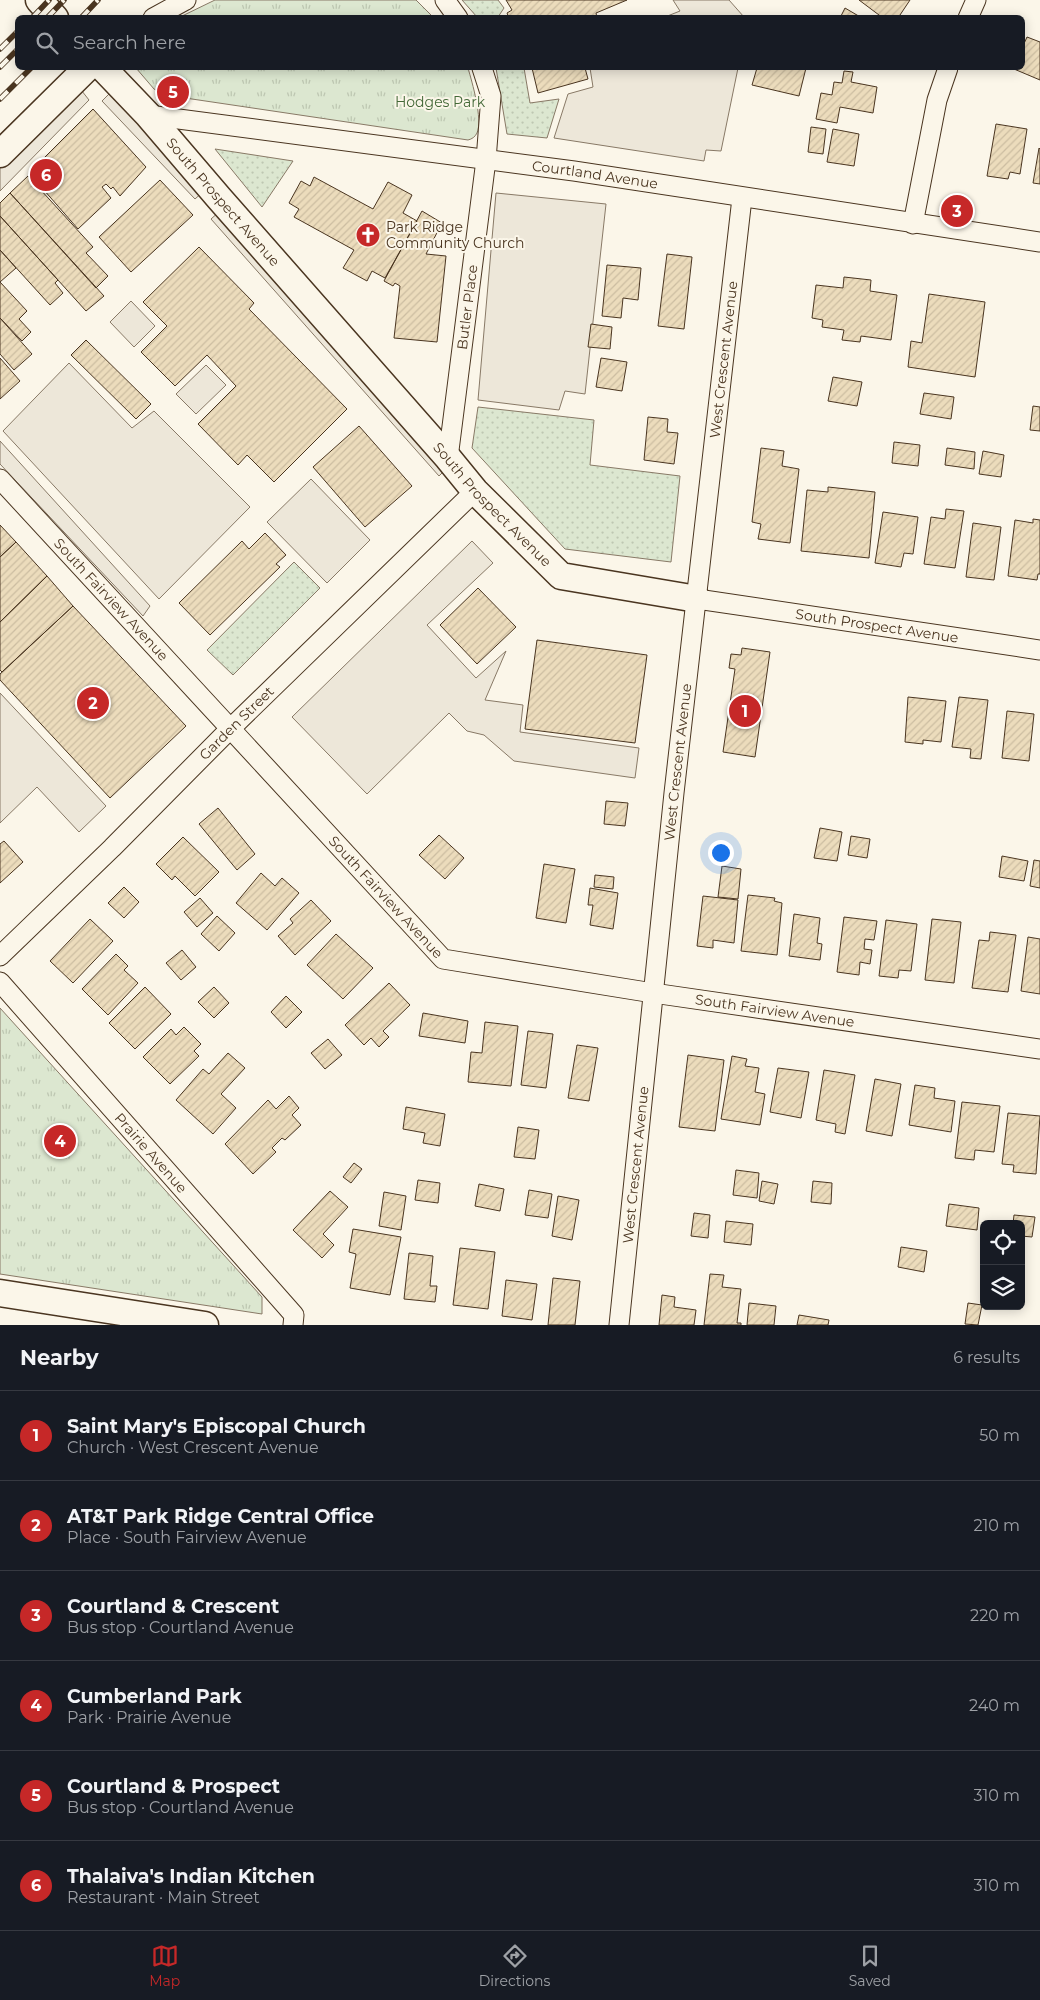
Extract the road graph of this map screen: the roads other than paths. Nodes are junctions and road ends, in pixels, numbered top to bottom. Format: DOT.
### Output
graph roads {
  1 [pos="39,0"];
  2 [pos="186,0"];
  3 [pos="445,0"];
  4 [pos="976,0"];
  5 [pos="52,15"];
  6 [pos="158,15"];
  7 [pos="456,15"];
  8 [pos="969,15"];
  9 [pos="85,70"];
  10 [pos="105,70"];
  11 [pos="483,70"];
  12 [pos="947,70"];
  13 [pos="148,115"];
  14 [pos="0,154"];
  15 [pos="486,160"];
  16 [pos="742,198"];
  17 [pos="913,224"];
  18 [pos="1040,242"];
  19 [pos="448,458"];
  20 [pos="0,479"];
  21 [pos="475,491"];
  22 [pos="697,599"];
  23 [pos="1040,650"];
  24 [pos="230,729"];
  25 [pos="0,956"];
  26 [pos="0,982"];
  27 [pos="653,993"];
  28 [pos="1040,1049"];
  29 [pos="0,1293"];
  30 [pos="206,1325"];
  31 [pos="293,1325"];
  32 [pos="619,1325"];
  1 -- 5 [label="street"];
  2 -- 6 [label="street"];
  3 -- 7 [label="street"];
  4 -- 8 [label="street"];
  9 -- 14 [label="street"];
  10 -- 13 [label="street, South Prospect Avenue"];
  11 -- 15 [label="street, Butler Place"];
  12 -- 17 [label="street"];
  13 -- 15 [label="street, Courtland Avenue"];
  13 -- 19 [label="street, South Prospect Avenue"];
  15 -- 16 [label="street, Courtland Avenue"];
  15 -- 19 [label="street, Butler Place"];
  16 -- 17 [label="street, Courtland Avenue"];
  16 -- 22 [label="street, West Crescent Avenue"];
  17 -- 18 [label="street, Courtland Avenue"];
  19 -- 21 [label="street, South Prospect Avenue"];
  20 -- 24 [label="street, South Fairview Avenue"];
  21 -- 22 [label="street, South Prospect Avenue"];
  21 -- 24 [label="street, Garden Street"];
  22 -- 23 [label="street, South Prospect Avenue"];
  22 -- 27 [label="street, West Crescent Avenue"];
  24 -- 25 [label="street, Garden Street"];
  24 -- 27 [label="street, South Fairview Avenue"];
  26 -- 31 [label="street, Prairie Avenue"];
  27 -- 28 [label="street, South Fairview Avenue"];
  27 -- 32 [label="street, West Crescent Avenue"];
  29 -- 30 [label="street"];
}
